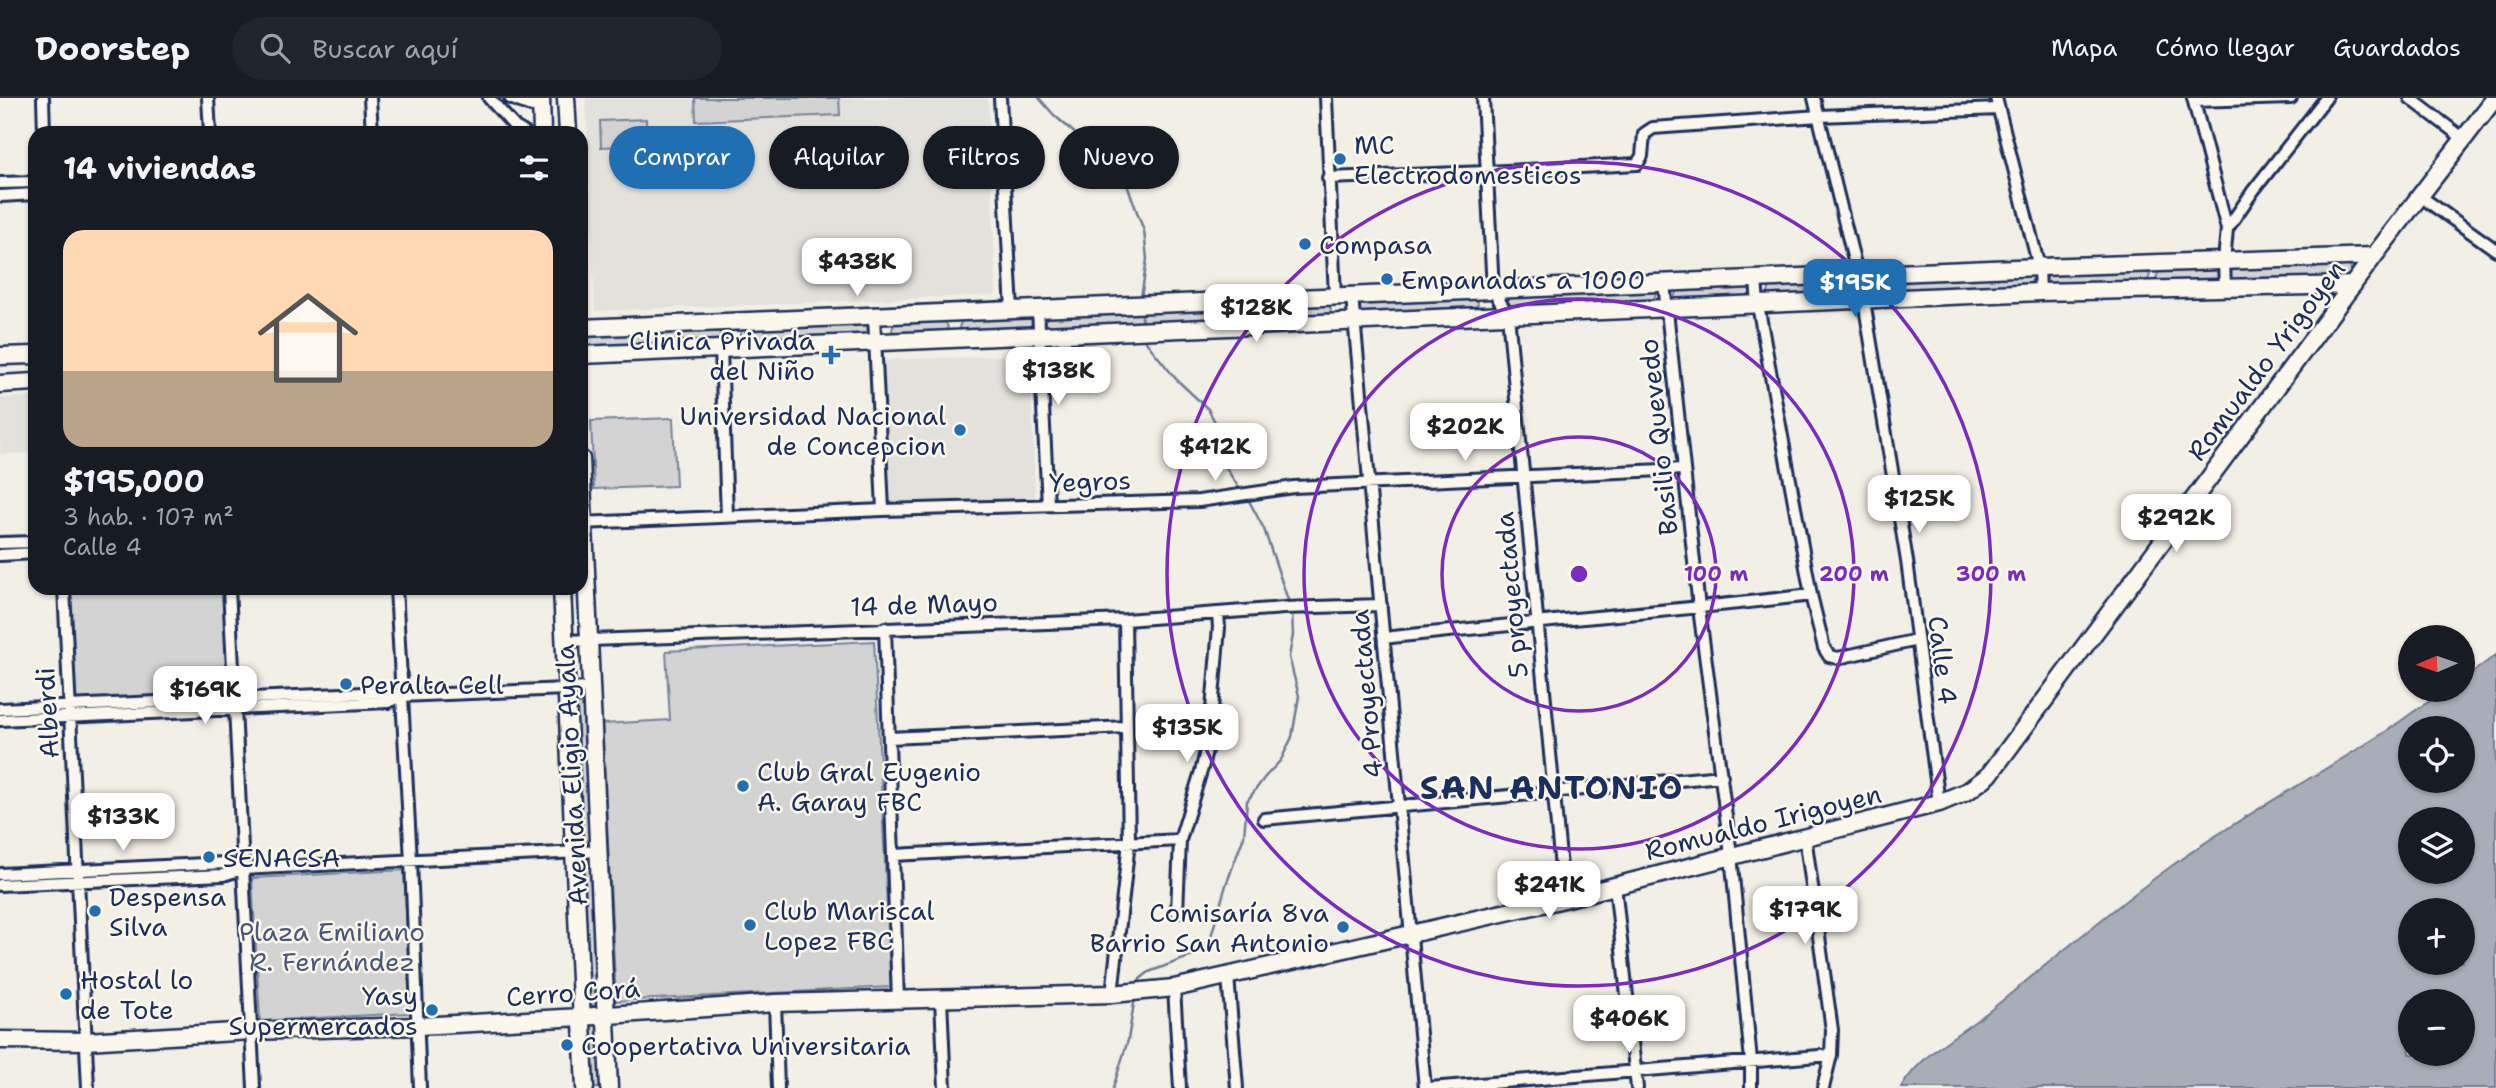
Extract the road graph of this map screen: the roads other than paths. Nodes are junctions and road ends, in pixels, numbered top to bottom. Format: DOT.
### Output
graph roads {
  1 [pos="43,98"];
  2 [pos="208,98"];
  3 [pos="370,98"];
  4 [pos="489,98"];
  5 [pos="510,98"];
  6 [pos="566,98"];
  7 [pos="1000,98"];
  8 [pos="1326,98"];
  9 [pos="1483,98"];
  10 [pos="1814,98"];
  11 [pos="2291,98"];
  12 [pos="2326,98"];
  13 [pos="2410,98"];
  14 [pos="2194,99"];
  15 [pos="541,101"];
  16 [pos="1998,104"];
  17 [pos="2492,109"];
  18 [pos="1819,116"];
  19 [pos="44,126"];
  20 [pos="210,126"];
  21 [pos="372,126"];
  22 [pos="514,126"];
  23 [pos="542,126"];
  24 [pos="568,126"];
  25 [pos="2464,139"];
  26 [pos="1487,173"];
  27 [pos="1328,178"];
  28 [pos="28,182"];
  29 [pos="0,183"];
  30 [pos="28,194"];
  31 [pos="0,196"];
  32 [pos="2420,196"];
  33 [pos="2227,229"];
  34 [pos="2496,250"];
  35 [pos="2374,256"];
  36 [pos="2224,261"];
  37 [pos="2039,267"];
  38 [pos="1858,274"];
  39 [pos="1756,279"];
  40 [pos="1664,283"];
  41 [pos="2353,285"];
  42 [pos="2225,288"];
  43 [pos="1493,290"];
  44 [pos="2040,292"];
  45 [pos="1352,296"];
  46 [pos="1335,297"];
  47 [pos="1864,301"];
  48 [pos="1758,305"];
  49 [pos="1038,309"];
  50 [pos="1667,309"];
  51 [pos="1012,310"];
  52 [pos="1508,315"];
  53 [pos="874,316"];
  54 [pos="1356,321"];
  55 [pos="588,328"];
  56 [pos="1038,335"];
  57 [pos="876,342"];
  58 [pos="721,349"];
  59 [pos="28,355"];
  60 [pos="588,355"];
  61 [pos="0,356"];
  62 [pos="28,382"];
  63 [pos="0,384"];
  64 [pos="1684,469"];
  65 [pos="1523,476"];
  66 [pos="1370,483"];
  67 [pos="1048,505"];
  68 [pos="883,510"];
  69 [pos="727,516"];
  70 [pos="588,523"];
  71 [pos="28,542"];
  72 [pos="0,543"];
  73 [pos="28,553"];
  74 [pos="0,555"];
  75 [pos="64,595"];
  76 [pos="229,595"];
  77 [pos="396,595"];
  78 [pos="562,595"];
  79 [pos="587,595"];
  80 [pos="1811,595"];
  81 [pos="1381,605"];
  82 [pos="1699,608"];
  83 [pos="1218,614"];
  84 [pos="1125,620"];
  85 [pos="1536,621"];
  86 [pos="885,628"];
  87 [pos="1384,638"];
  88 [pos="1917,640"];
  89 [pos="565,641"];
  90 [pos="589,641"];
  91 [pos="590,688"];
  92 [pos="567,689"];
  93 [pos="401,696"];
  94 [pos="235,704"];
  95 [pos="69,705"];
  96 [pos="0,709"];
  97 [pos="70,717"];
  98 [pos="0,720"];
  99 [pos="1127,727"];
  100 [pos="889,738"];
  101 [pos="1722,776"];
  102 [pos="1553,793"];
  103 [pos="1939,803"];
  104 [pos="1399,805"];
  105 [pos="1264,820"];
  106 [pos="1805,836"];
  107 [pos="1180,840"];
  108 [pos="1129,842"];
  109 [pos="599,851"];
  110 [pos="575,853"];
  111 [pos="894,855"];
  112 [pos="1731,855"];
  113 [pos="411,860"];
  114 [pos="242,869"];
  115 [pos="0,874"];
  116 [pos="79,876"];
  117 [pos="0,885"];
  118 [pos="1615,885"];
  119 [pos="1564,899"];
  120 [pos="1177,912"];
  121 [pos="1411,933"];
  122 [pos="1228,976"];
  123 [pos="1174,988"];
  124 [pos="1150,990"];
  125 [pos="1120,994"];
  126 [pos="941,999"];
  127 [pos="898,1000"];
  128 [pos="775,1003"];
  129 [pos="607,1014"];
  130 [pos="581,1017"];
  131 [pos="418,1026"];
  132 [pos="251,1031"];
  133 [pos="0,1040"];
  134 [pos="86,1041"];
  135 [pos="1831,1055"];
  136 [pos="1751,1061"];
  137 [pos="1635,1070"];
  138 [pos="88,1088"];
  139 [pos="254,1088"];
  140 [pos="420,1088"];
  141 [pos="585,1088"];
  142 [pos="609,1088"];
  143 [pos="778,1088"];
  144 [pos="945,1088"];
  145 [pos="1180,1088"];
  146 [pos="1237,1088"];
  147 [pos="1427,1088"];
  148 [pos="1637,1088"];
  149 [pos="1751,1088"];
  150 [pos="1823,1088"];
  1 -- 19 [label="street"];
  2 -- 20 [label="street"];
  3 -- 21 [label="street"];
  4 -- 22 [label="street"];
  5 -- 15 [label="street"];
  6 -- 24 [label="street"];
  7 -- 51 [label="street"];
  8 -- 27 [label="street"];
  9 -- 26 [label="street"];
  10 -- 18 [label="street, Calle 4"];
  11 -- 14 [label="street"];
  12 -- 33 [label="street"];
  13 -- 25 [label="street"];
  14 -- 33 [label="street"];
  15 -- 23 [label="street"];
  16 -- 18 [label="street"];
  16 -- 37 [label="street"];
  17 -- 25 [label="street, Romualdo Yrigoyen"];
  18 -- 26 [label="street"];
  18 -- 38 [label="street, Calle 4"];
  25 -- 32 [label="street, Romualdo Yrigoyen"];
  26 -- 27 [label="street"];
  26 -- 43 [label="street"];
  27 -- 46 [label="street"];
  28 -- 29 [label="street"];
  30 -- 31 [label="street"];
  32 -- 34 [label="street"];
  32 -- 35 [label="street, Romualdo Yrigoyen"];
  33 -- 36 [label="street"];
  35 -- 36 [label="street"];
  35 -- 41 [label="street, Romualdo Yrigoyen"];
  36 -- 37 [label="street"];
  36 -- 42 [label="street"];
  37 -- 38 [label="street"];
  37 -- 44 [label="street"];
  38 -- 39 [label="street"];
  38 -- 47 [label="street, Calle 4"];
  39 -- 40 [label="street"];
  39 -- 48 [label="street"];
  40 -- 43 [label="street"];
  40 -- 50 [label="street, Basilio Quevedo"];
  41 -- 42 [label="street"];
  41 -- 103 [label="street, Romualdo Yrigoyen"];
  42 -- 44 [label="street"];
  43 -- 45 [label="street"];
  43 -- 52 [label="street, 5 proyectada"];
  44 -- 47 [label="street"];
  45 -- 46 [label="street"];
  45 -- 54 [label="street, 4 Proyectada"];
  46 -- 49 [label="street"];
  47 -- 48 [label="street"];
  47 -- 88 [label="street, Calle 4"];
  48 -- 50 [label="street"];
  48 -- 80 [label="street"];
  49 -- 51 [label="street"];
  49 -- 56 [label="street"];
  50 -- 52 [label="street"];
  50 -- 64 [label="street, Basilio Quevedo"];
  51 -- 53 [label="street"];
  52 -- 54 [label="street"];
  52 -- 65 [label="street, 5 proyectada"];
  53 -- 55 [label="street"];
  53 -- 57 [label="street"];
  54 -- 56 [label="street"];
  54 -- 66 [label="street, 4 Proyectada"];
  56 -- 57 [label="street"];
  56 -- 67 [label="street"];
  57 -- 58 [label="street"];
  57 -- 68 [label="street"];
  58 -- 60 [label="street"];
  58 -- 69 [label="street"];
  59 -- 61 [label="street"];
  62 -- 63 [label="street"];
  64 -- 65 [label="street, Yegros"];
  64 -- 82 [label="street, Basilio Quevedo"];
  65 -- 66 [label="street, Yegros"];
  65 -- 85 [label="street, 5 proyectada"];
  66 -- 67 [label="street, Yegros"];
  66 -- 81 [label="street, 4 Proyectada"];
  67 -- 68 [label="street, Yegros"];
  68 -- 69 [label="street, Yegros"];
  69 -- 70 [label="street, Yegros"];
  71 -- 72 [label="street"];
  73 -- 74 [label="street"];
  75 -- 95 [label="street, Alberdi"];
  76 -- 94 [label="street"];
  77 -- 93 [label="street"];
  78 -- 89 [label="street, Avenida Eligio Ayala"];
  79 -- 90 [label="street, Avenida Eligio Ayala"];
  80 -- 82 [label="street"];
  80 -- 88 [label="street"];
  81 -- 83 [label="street, 14 de Mayo"];
  81 -- 87 [label="street, 4 Proyectada"];
  82 -- 85 [label="street"];
  82 -- 101 [label="street, Basilio Quevedo"];
  83 -- 84 [label="street, 14 de Mayo"];
  83 -- 107 [label="street"];
  84 -- 86 [label="street, 14 de Mayo"];
  84 -- 99 [label="street"];
  85 -- 87 [label="street"];
  85 -- 102 [label="street, 5 proyectada"];
  86 -- 90 [label="street, 14 de Mayo"];
  86 -- 100 [label="street"];
  87 -- 104 [label="street, 4 Proyectada"];
  88 -- 103 [label="street, Calle 4"];
  89 -- 90 [label="street, 14 de Mayo"];
  89 -- 92 [label="street, Avenida Eligio Ayala"];
  90 -- 91 [label="street, Avenida Eligio Ayala"];
  91 -- 92 [label="street"];
  91 -- 109 [label="street, Avenida Eligio Ayala"];
  92 -- 93 [label="street"];
  92 -- 110 [label="street, Avenida Eligio Ayala"];
  93 -- 94 [label="street"];
  93 -- 113 [label="street"];
  94 -- 95 [label="street"];
  94 -- 97 [label="street"];
  94 -- 114 [label="street"];
  95 -- 96 [label="street"];
  95 -- 97 [label="street, Alberdi"];
  97 -- 98 [label="street"];
  97 -- 116 [label="street, Alberdi"];
  99 -- 100 [label="street"];
  99 -- 108 [label="street"];
  100 -- 111 [label="street"];
  101 -- 102 [label="street"];
  101 -- 112 [label="street, Basilio Quevedo"];
  102 -- 104 [label="street"];
  102 -- 119 [label="street, 5 proyectada"];
  103 -- 106 [label="street, Romualdo Irigoyen"];
  104 -- 105 [label="street"];
  104 -- 121 [label="street, 4 Proyectada"];
  106 -- 112 [label="street, Romualdo Irigoyen"];
  106 -- 135 [label="street"];
  107 -- 108 [label="street"];
  107 -- 120 [label="street"];
  108 -- 111 [label="street"];
  108 -- 125 [label="street"];
  109 -- 110 [label="street"];
  109 -- 129 [label="street, Avenida Eligio Ayala"];
  110 -- 113 [label="street"];
  110 -- 130 [label="street, Avenida Eligio Ayala"];
  111 -- 127 [label="street"];
  112 -- 118 [label="street, Romualdo Irigoyen"];
  112 -- 136 [label="street, Basilio Quevedo"];
  113 -- 114 [label="street"];
  113 -- 131 [label="street"];
  114 -- 116 [label="street"];
  114 -- 132 [label="street"];
  115 -- 116 [label="street"];
  116 -- 117 [label="street"];
  116 -- 134 [label="street, Alberdi"];
  118 -- 119 [label="street, Romualdo Irigoyen"];
  118 -- 137 [label="street"];
  119 -- 121 [label="street, Romualdo Irigoyen"];
  121 -- 122 [label="street, Romualdo Irigoyen"];
  121 -- 147 [label="street, 4 Proyectada"];
  122 -- 123 [label="street, Romualdo Irigoyen"];
  122 -- 146 [label="street"];
  123 -- 124 [label="street, Romualdo Irigoyen"];
  123 -- 145 [label="street"];
  124 -- 125 [label="street, Cerro Corá"];
  125 -- 126 [label="street, Cerro Corá"];
  126 -- 127 [label="street, Cerro Corá"];
  126 -- 144 [label="street"];
  127 -- 128 [label="street, Cerro Corá"];
  128 -- 129 [label="street, Cerro Corá"];
  128 -- 143 [label="street"];
  129 -- 130 [label="street, Cerro Corá"];
  129 -- 142 [label="street, Avenida Eligio Ayala"];
  130 -- 131 [label="street, Cerro Corá"];
  130 -- 141 [label="street, Avenida Eligio Ayala"];
  131 -- 132 [label="street, Cerro Corá"];
  131 -- 140 [label="street"];
  132 -- 134 [label="street, Cerro Corá"];
  132 -- 139 [label="street"];
  133 -- 134 [label="street, Cerro Corá"];
  134 -- 138 [label="street, Alberdi"];
  135 -- 136 [label="street"];
  135 -- 150 [label="street"];
  136 -- 137 [label="street"];
  136 -- 149 [label="street, Basilio Quevedo"];
  137 -- 147 [label="street"];
  137 -- 148 [label="street"];
}
